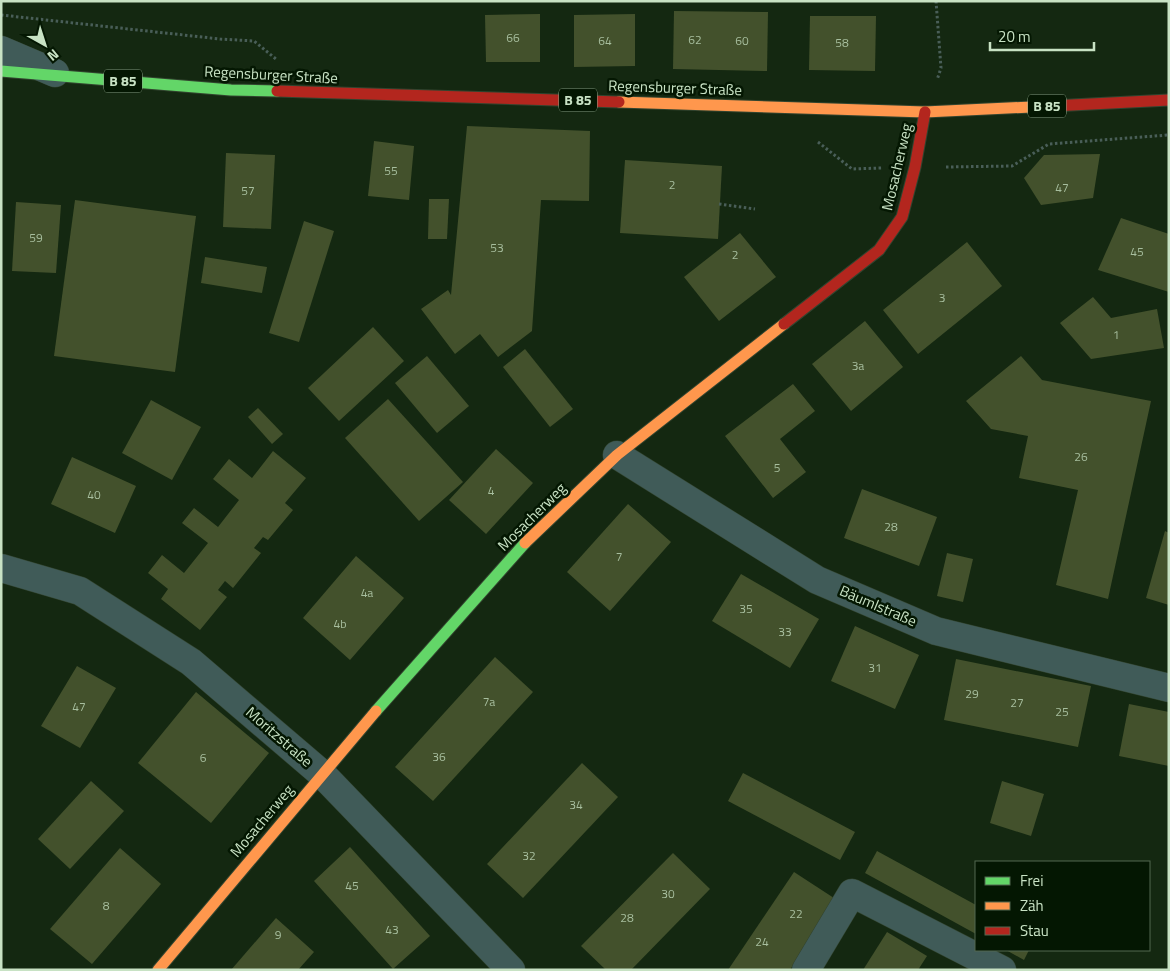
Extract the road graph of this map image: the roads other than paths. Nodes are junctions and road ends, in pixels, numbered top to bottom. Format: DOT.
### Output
graph roads {
  1 [pos="1,50"];
  2 [pos="1,71"];
  3 [pos="63,77"];
  4 [pos="1169,100"];
  5 [pos="925,112"];
  6 [pos="618,454"];
  7 [pos="1,568"];
  8 [pos="1169,688"];
  9 [pos="322,774"];
  10 [pos="158,970"];
  11 [pos="511,970"];
  12 [pos="806,970"];
  13 [pos="1002,970"];
  1 -- 3 [label="street"];
  2 -- 3 [label="street, Regensburger Straße / B 85"];
  3 -- 5 [label="street, Regensburger Straße / B 85"];
  4 -- 5 [label="street, Regensburger Straße / B 85"];
  5 -- 6 [label="street, Mosacherweg"];
  6 -- 8 [label="street, Bäumlstraße"];
  6 -- 9 [label="street, Mosacherweg"];
  7 -- 9 [label="street, Moritzstraße"];
  9 -- 10 [label="street, Mosacherweg"];
  9 -- 11 [label="street, Moritzstraße"];
  12 -- 13 [label="street"];
}
